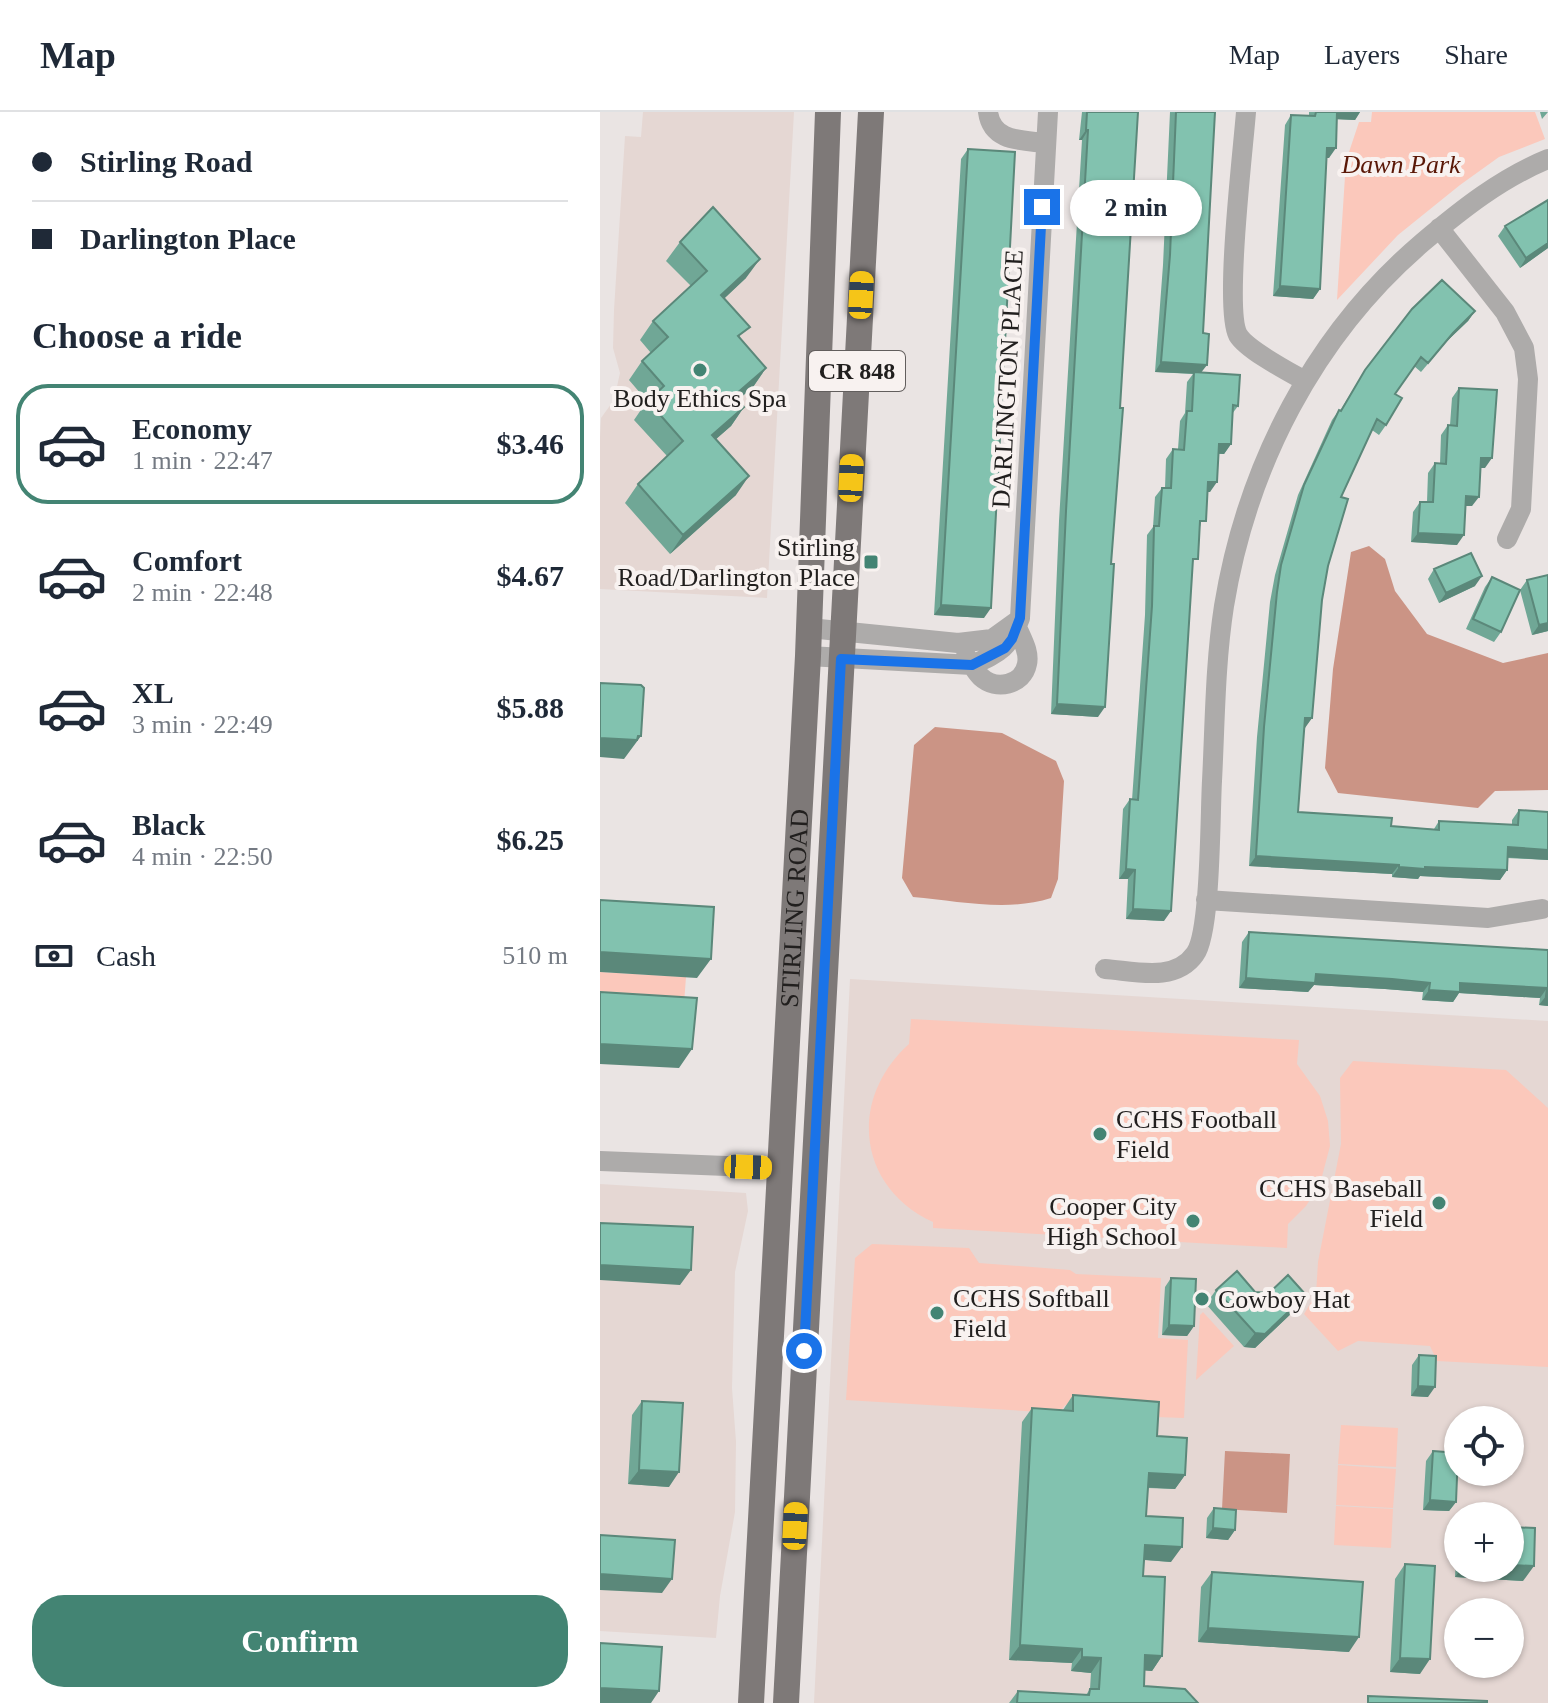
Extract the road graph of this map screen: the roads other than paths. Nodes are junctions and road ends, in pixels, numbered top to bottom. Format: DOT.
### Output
graph roads {
  1 [pos="828,112"];
  2 [pos="871,112"];
  3 [pos="988,112"];
  4 [pos="1048,112"];
  5 [pos="1246,112"];
  6 [pos="1045,143"];
  7 [pos="1548,159"];
  8 [pos="1439,228"];
  9 [pos="1305,381"];
  10 [pos="1507,539"];
  11 [pos="1019,622"];
  12 [pos="809,628"];
  13 [pos="843,631"];
  14 [pos="908,638"];
  15 [pos="958,643"];
  16 [pos="808,656"];
  17 [pos="841,659"];
  18 [pos="924,663"];
  19 [pos="972,665"];
  20 [pos="1206,900"];
  21 [pos="1542,909"];
  22 [pos="791,957"];
  23 [pos="825,959"];
  24 [pos="1105,969"];
  25 [pos="600,1161"];
  26 [pos="779,1168"];
  27 [pos="767,1410"];
  28 [pos="801,1412"];
  29 [pos="751,1703"];
  30 [pos="786,1703"];
  1 -- 12 [label="main road, STIRLING ROAD / CR 848"];
  2 -- 13 [label="main road, STIRLING ROAD / CR 848"];
  3 -- 6 [label="street"];
  4 -- 6 [label="street, DARLINGTON PLACE"];
  5 -- 9 [label="street"];
  6 -- 11 [label="street, DARLINGTON PLACE"];
  7 -- 8 [label="street"];
  8 -- 9 [label="street"];
  8 -- 10 [label="street"];
  9 -- 20 [label="street"];
  11 -- 15 [label="street"];
  11 -- 19 [label="street"];
  11 -- 19 [label="street, DARLINGTON PLACE"];
  12 -- 13 [label="street"];
  12 -- 16 [label="main road, STIRLING ROAD / CR 848"];
  13 -- 14 [label="street"];
  13 -- 17 [label="main road, STIRLING ROAD / CR 848"];
  14 -- 15 [label="street"];
  14 -- 18 [label="street"];
  15 -- 19 [label="street"];
  16 -- 17 [label="street"];
  16 -- 22 [label="main road, STIRLING ROAD / CR 848"];
  17 -- 18 [label="street"];
  17 -- 23 [label="main road, STIRLING ROAD / CR 848"];
  18 -- 19 [label="street"];
  20 -- 21 [label="street"];
  20 -- 24 [label="street"];
  22 -- 23 [label="main road"];
  22 -- 26 [label="main road, STIRLING ROAD / CR 848"];
  23 -- 28 [label="main road, STIRLING ROAD / CR 848"];
  25 -- 26 [label="street"];
  26 -- 27 [label="main road, STIRLING ROAD / CR 848"];
  27 -- 28 [label="main road"];
  27 -- 29 [label="main road, STIRLING ROAD / CR 848"];
  28 -- 30 [label="main road, STIRLING ROAD / CR 848"];
}
